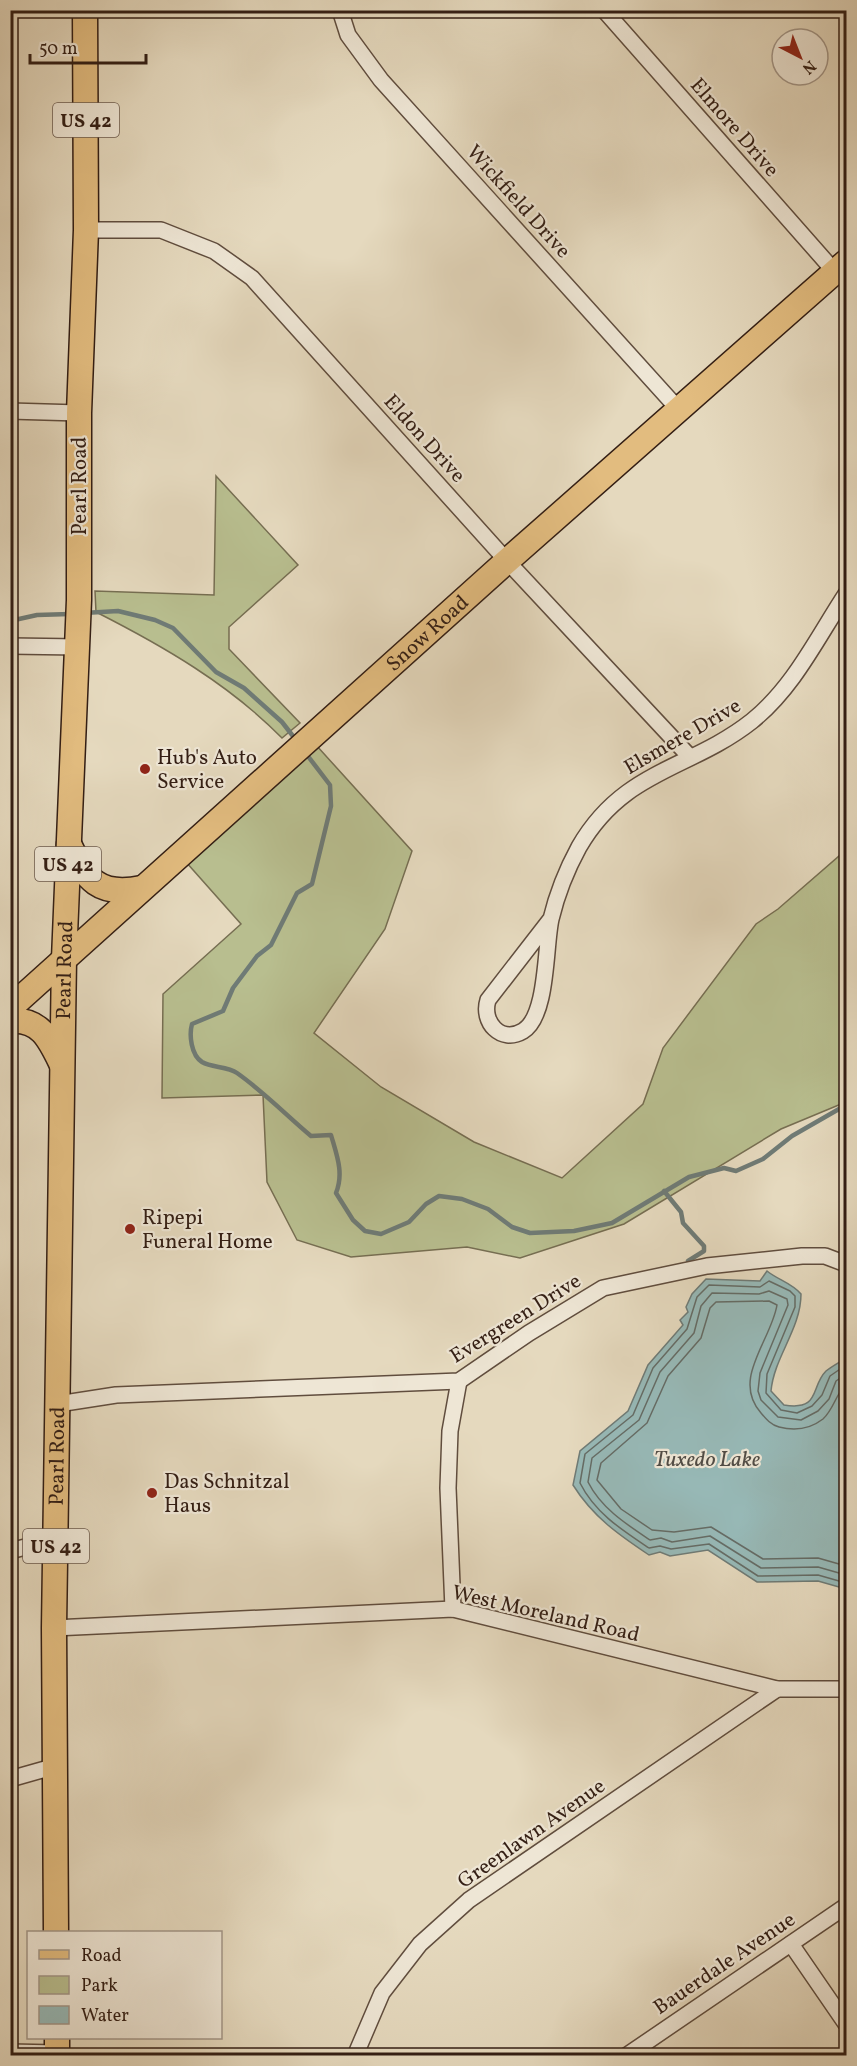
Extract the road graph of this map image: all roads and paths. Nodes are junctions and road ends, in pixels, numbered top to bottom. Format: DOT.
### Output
graph roads {
  1 [pos="85,10"];
  2 [pos="340,10"];
  3 [pos="604,10"];
  4 [pos="86,230"];
  5 [pos="841,267"];
  6 [pos="10,411"];
  7 [pos="680,411"];
  8 [pos="79,413"];
  9 [pos="507,561"];
  10 [pos="846,594"];
  11 [pos="10,646"];
  12 [pos="78,647"];
  13 [pos="690,757"];
  14 [pos="69,843"];
  15 [pos="142,888"];
  16 [pos="550,920"];
  17 [pos="64,959"];
  18 [pos="10,1008"];
  19 [pos="10,1021"];
  20 [pos="63,1066"];
  21 [pos="846,1264"];
  22 [pos="459,1381"];
  23 [pos="58,1404"];
  24 [pos="56,1539"];
  25 [pos="10,1551"];
  26 [pos="453,1609"];
  27 [pos="54,1628"];
  28 [pos="777,1689"];
  29 [pos="846,1689"];
  30 [pos="56,1766"];
  31 [pos="10,1779"];
  32 [pos="846,1906"];
  33 [pos="56,1931"];
  34 [pos="791,1944"];
  35 [pos="846,2024"];
  36 [pos="57,2049"];
  37 [pos="10,2052"];
  38 [pos="355,2055"];
  39 [pos="626,2055"];
  1 -- 4 [label="main road, Pearl Road / US 42"];
  2 -- 7 [label="street, Wickfield Drive"];
  3 -- 5 [label="street, Elmore Drive"];
  4 -- 8 [label="main road, Pearl Road / US 42"];
  4 -- 9 [label="street, Eldon Drive"];
  5 -- 7 [label="main road, Snow Road"];
  6 -- 8 [label="street"];
  7 -- 9 [label="main road, Snow Road"];
  8 -- 12 [label="main road, Pearl Road / US 42"];
  9 -- 13 [label="street, Eldon Drive"];
  9 -- 15 [label="main road, Snow Road"];
  10 -- 13 [label="street, Elsmere Drive"];
  11 -- 12 [label="street"];
  12 -- 14 [label="main road, Pearl Road / US 42"];
  13 -- 16 [label="street, Elsmere Drive"];
  14 -- 15 [label="main road"];
  14 -- 17 [label="main road, Pearl Road / US 42"];
  15 -- 17 [label="main road, Snow Road"];
  16 -- 16 [label="street, Elsmere Drive"];
  17 -- 18 [label="main road, Snow Road"];
  17 -- 20 [label="main road, Pearl Road / US 42"];
  19 -- 20 [label="main road"];
  20 -- 23 [label="main road, Pearl Road / US 42"];
  21 -- 22 [label="street, Evergreen Drive"];
  22 -- 23 [label="street, Evergreen Drive"];
  22 -- 26 [label="street"];
  23 -- 24 [label="main road, Pearl Road / US 42"];
  24 -- 25 [label="street"];
  24 -- 27 [label="main road, Pearl Road / US 42"];
  26 -- 27 [label="street, West Moreland Road"];
  26 -- 28 [label="street, West Moreland Road"];
  27 -- 30 [label="main road, Pearl Road / US 42"];
  28 -- 29 [label="street, West Moreland Road"];
  28 -- 38 [label="street, Greenlawn Avenue"];
  30 -- 31 [label="street"];
  30 -- 33 [label="main road, Pearl Road / US 42"];
  32 -- 34 [label="street, Bauerdale Avenue"];
  34 -- 35 [label="street"];
  34 -- 39 [label="street, Bauerdale Avenue"];
  36 -- 37 [label="street"];
}
